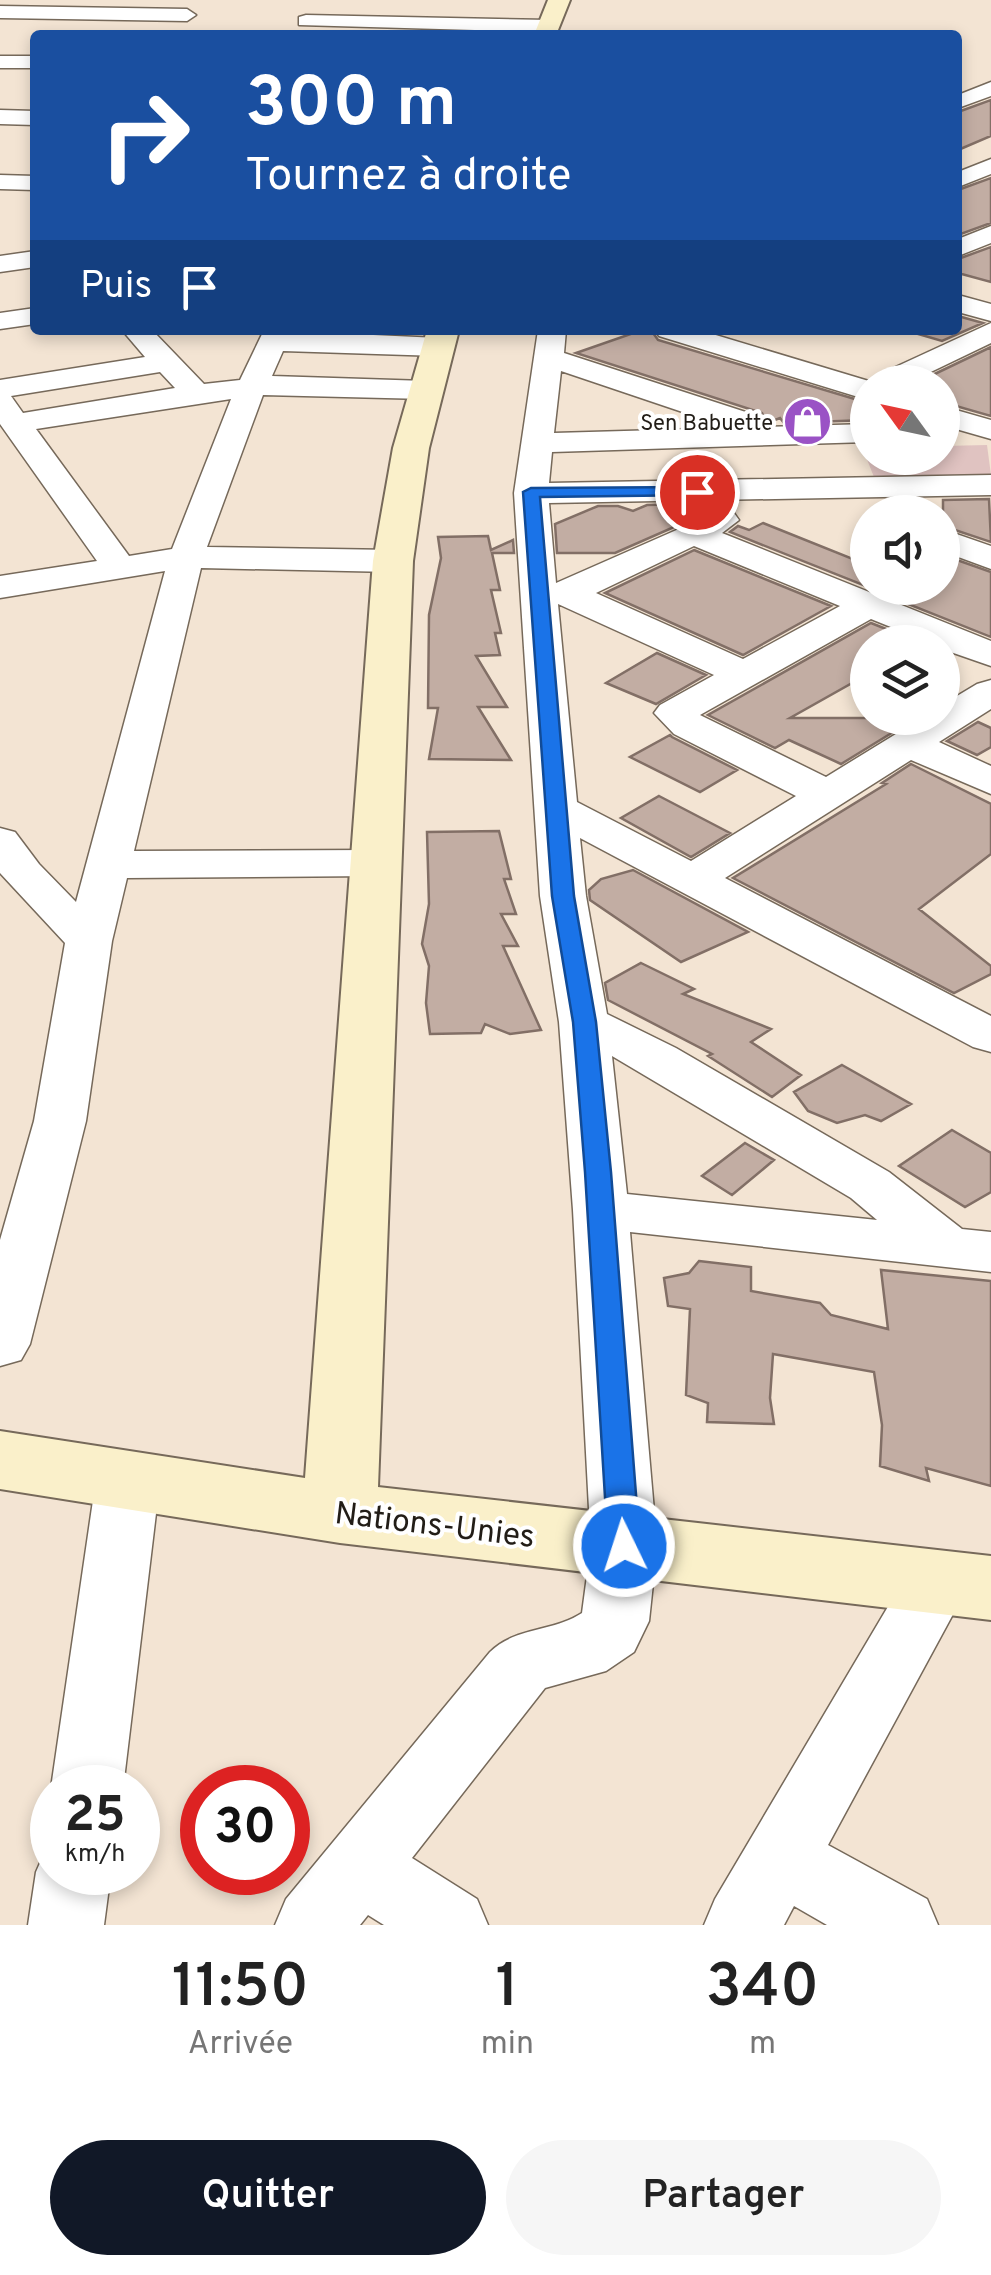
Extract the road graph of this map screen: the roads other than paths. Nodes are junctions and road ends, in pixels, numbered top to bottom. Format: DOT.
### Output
graph roads {
  1 [pos="314,0"];
  2 [pos="458,0"];
  3 [pos="559,0"];
  4 [pos="70,6"];
  5 [pos="191,8"];
  6 [pos="0,12"];
  7 [pos="303,28"];
  8 [pos="178,30"];
  9 [pos="453,30"];
  10 [pos="547,30"];
  11 [pos="0,43"];
  12 [pos="30,44"];
  13 [pos="0,62"];
  14 [pos="30,62"];
  15 [pos="985,79"];
  16 [pos="962,99"];
  17 [pos="962,100"];
  18 [pos="991,104"];
  19 [pos="0,117"];
  20 [pos="30,118"];
  21 [pos="2,183"];
  22 [pos="30,183"];
  23 [pos="991,234"];
  24 [pos="962,248"];
  25 [pos="962,251"];
  26 [pos="30,259"];
  27 [pos="991,262"];
  28 [pos="0,264"];
  29 [pos="962,305"];
  30 [pos="991,313"];
  31 [pos="30,317"];
  32 [pos="0,321"];
  33 [pos="991,332"];
  34 [pos="141,335"];
  35 [pos="686,335"];
  36 [pos="764,335"];
  37 [pos="275,336"];
  38 [pos="550,343"];
  39 [pos="732,349"];
  40 [pos="954,350"];
  41 [pos="436,356"];
  42 [pos="991,360"];
  43 [pos="168,362"];
  44 [pos="923,365"];
  45 [pos="252,384"];
  46 [pos="850,385"];
  47 [pos="0,388"];
  48 [pos="197,394"];
  49 [pos="8,413"];
  50 [pos="960,421"];
  51 [pos="991,430"];
  52 [pos="960,431"];
  53 [pos="850,433"];
  54 [pos="782,435"];
  55 [pos="536,444"];
  56 [pos="991,485"];
  57 [pos="773,491"];
  58 [pos="815,491"];
  59 [pos="531,492"];
  60 [pos="850,504"];
  61 [pos="695,534"];
  62 [pos="186,557"];
  63 [pos="393,561"];
  64 [pos="119,567"];
  65 [pos="3,581"];
  66 [pos="553,594"];
  67 [pos="868,606"];
  68 [pos="991,655"];
  69 [pos="742,673"];
  70 [pos="991,692"];
  71 [pos="908,744"];
  72 [pos="991,781"];
  73 [pos="828,795"];
  74 [pos="556,808"];
  75 [pos="0,841"];
  76 [pos="374,863"];
  77 [pos="110,865"];
  78 [pos="693,880"];
  79 [pos="89,940"];
  80 [pos="584,1022"];
  81 [pos="991,1036"];
  82 [pos="601,1210"];
  83 [pos="968,1249"];
  84 [pos="0,1344"];
  85 [pos="0,1460"];
  86 [pos="128,1480"];
  87 [pos="340,1513"];
  88 [pos="624,1546"];
  89 [pos="964,1585"];
  90 [pos="90,1765"];
  91 [pos="780,1858"];
  92 [pos="361,1867"];
  93 [pos="71,1895"];
  94 [pos="66,1925"];
  95 [pos="313,1925"];
  96 [pos="450,1925"];
  97 [pos="742,1925"];
  98 [pos="900,1925"];
  1 -- 7 [label="street"];
  2 -- 9 [label="street"];
  3 -- 10 [label="main road"];
  4 -- 5 [label="street"];
  4 -- 6 [label="street"];
  5 -- 8 [label="street"];
  7 -- 9 [label="street"];
  11 -- 12 [label="street"];
  13 -- 14 [label="street"];
  15 -- 16 [label="street"];
  17 -- 18 [label="street"];
  19 -- 20 [label="street"];
  21 -- 22 [label="street"];
  23 -- 24 [label="street"];
  25 -- 27 [label="street"];
  26 -- 28 [label="street"];
  29 -- 30 [label="street"];
  31 -- 32 [label="street"];
  33 -- 40 [label="street"];
  34 -- 43 [label="street"];
  35 -- 39 [label="street"];
  36 -- 39 [label="street"];
  37 -- 41 [label="street"];
  37 -- 45 [label="street"];
  38 -- 54 [label="street"];
  38 -- 55 [label="street"];
  39 -- 46 [label="street"];
  40 -- 42 [label="street"];
  40 -- 44 [label="street"];
  41 -- 45 [label="street"];
  41 -- 63 [label="main road"];
  43 -- 47 [label="street"];
  43 -- 48 [label="street"];
  45 -- 48 [label="street"];
  45 -- 62 [label="street"];
  48 -- 49 [label="street"];
  49 -- 64 [label="street"];
  50 -- 51 [label="street"];
  51 -- 52 [label="street"];
  53 -- 54 [label="street"];
  54 -- 55 [label="street"];
  55 -- 59 [label="street"];
  56 -- 58 [label="street"];
  57 -- 58 [label="street"];
  57 -- 59 [label="street"];
  57 -- 61 [label="street"];
  58 -- 60 [label="street"];
  59 -- 66 [label="street"];
  61 -- 66 [label="street"];
  61 -- 67 [label="street"];
  62 -- 63 [label="street"];
  62 -- 64 [label="street"];
  62 -- 77 [label="street"];
  63 -- 76 [label="main road"];
  64 -- 65 [label="street"];
  66 -- 69 [label="street"];
  66 -- 74 [label="street"];
  67 -- 68 [label="street"];
  67 -- 69 [label="street"];
  69 -- 73 [label="street"];
  70 -- 71 [label="street"];
  71 -- 72 [label="street"];
  71 -- 73 [label="street"];
  73 -- 78 [label="street"];
  74 -- 78 [label="street"];
  74 -- 80 [label="street"];
  75 -- 79 [label="street"];
  76 -- 77 [label="street"];
  76 -- 87 [label="main road"];
  77 -- 79 [label="street"];
  78 -- 81 [label="street"];
  79 -- 84 [label="street"];
  80 -- 82 [label="street"];
  80 -- 83 [label="street"];
  82 -- 83 [label="street"];
  82 -- 88 [label="street"];
  85 -- 86 [label="main road, Nations-Unies"];
  86 -- 87 [label="main road, Nations-Unies"];
  86 -- 90 [label="street"];
  87 -- 88 [label="main road, Nations-Unies"];
  88 -- 89 [label="main road, Nations-Unies"];
  88 -- 92 [label="street"];
  89 -- 91 [label="street"];
  91 -- 97 [label="street"];
  91 -- 98 [label="street"];
  92 -- 95 [label="street"];
  92 -- 96 [label="street"];
  93 -- 94 [label="street"];
}
